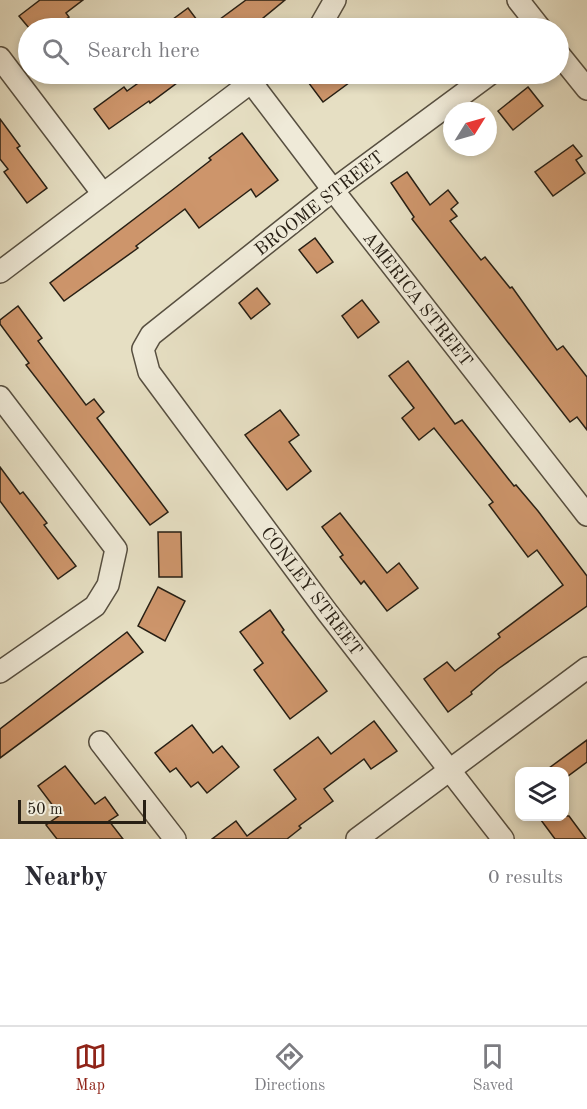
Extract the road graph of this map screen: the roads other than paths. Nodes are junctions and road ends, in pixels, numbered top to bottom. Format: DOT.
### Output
graph roads {
  1 [pos="335,0"];
  2 [pos="518,0"];
  3 [pos="325,18"];
  4 [pos="532,18"];
  5 [pos="0,58"];
  6 [pos="569,67"];
  7 [pos="18,82"];
  8 [pos="20,84"];
  9 [pos="249,84"];
  10 [pos="261,84"];
  11 [pos="476,84"];
  12 [pos="587,89"];
  13 [pos="333,190"];
  14 [pos="103,194"];
  15 [pos="0,272"];
  16 [pos="151,335"];
  17 [pos="0,397"];
  18 [pos="587,515"];
  19 [pos="587,668"];
  20 [pos="0,672"];
  21 [pos="100,742"];
  22 [pos="449,770"];
  23 [pos="175,839"];
  24 [pos="357,839"];
  25 [pos="503,839"];
  1 -- 3 [label="street"];
  2 -- 4 [label="street"];
  5 -- 7 [label="street"];
  6 -- 12 [label="street"];
  8 -- 14 [label="street"];
  9 -- 14 [label="street"];
  10 -- 13 [label="street, AMERICA STREET"];
  11 -- 13 [label="street, BROOME STREET"];
  13 -- 16 [label="street, BROOME STREET"];
  13 -- 18 [label="street, AMERICA STREET"];
  14 -- 15 [label="street"];
  16 -- 22 [label="street, CONLEY STREET"];
  17 -- 20 [label="street"];
  19 -- 22 [label="street"];
  21 -- 23 [label="street"];
  22 -- 24 [label="street"];
  22 -- 25 [label="street, CONLEY STREET"];
}
